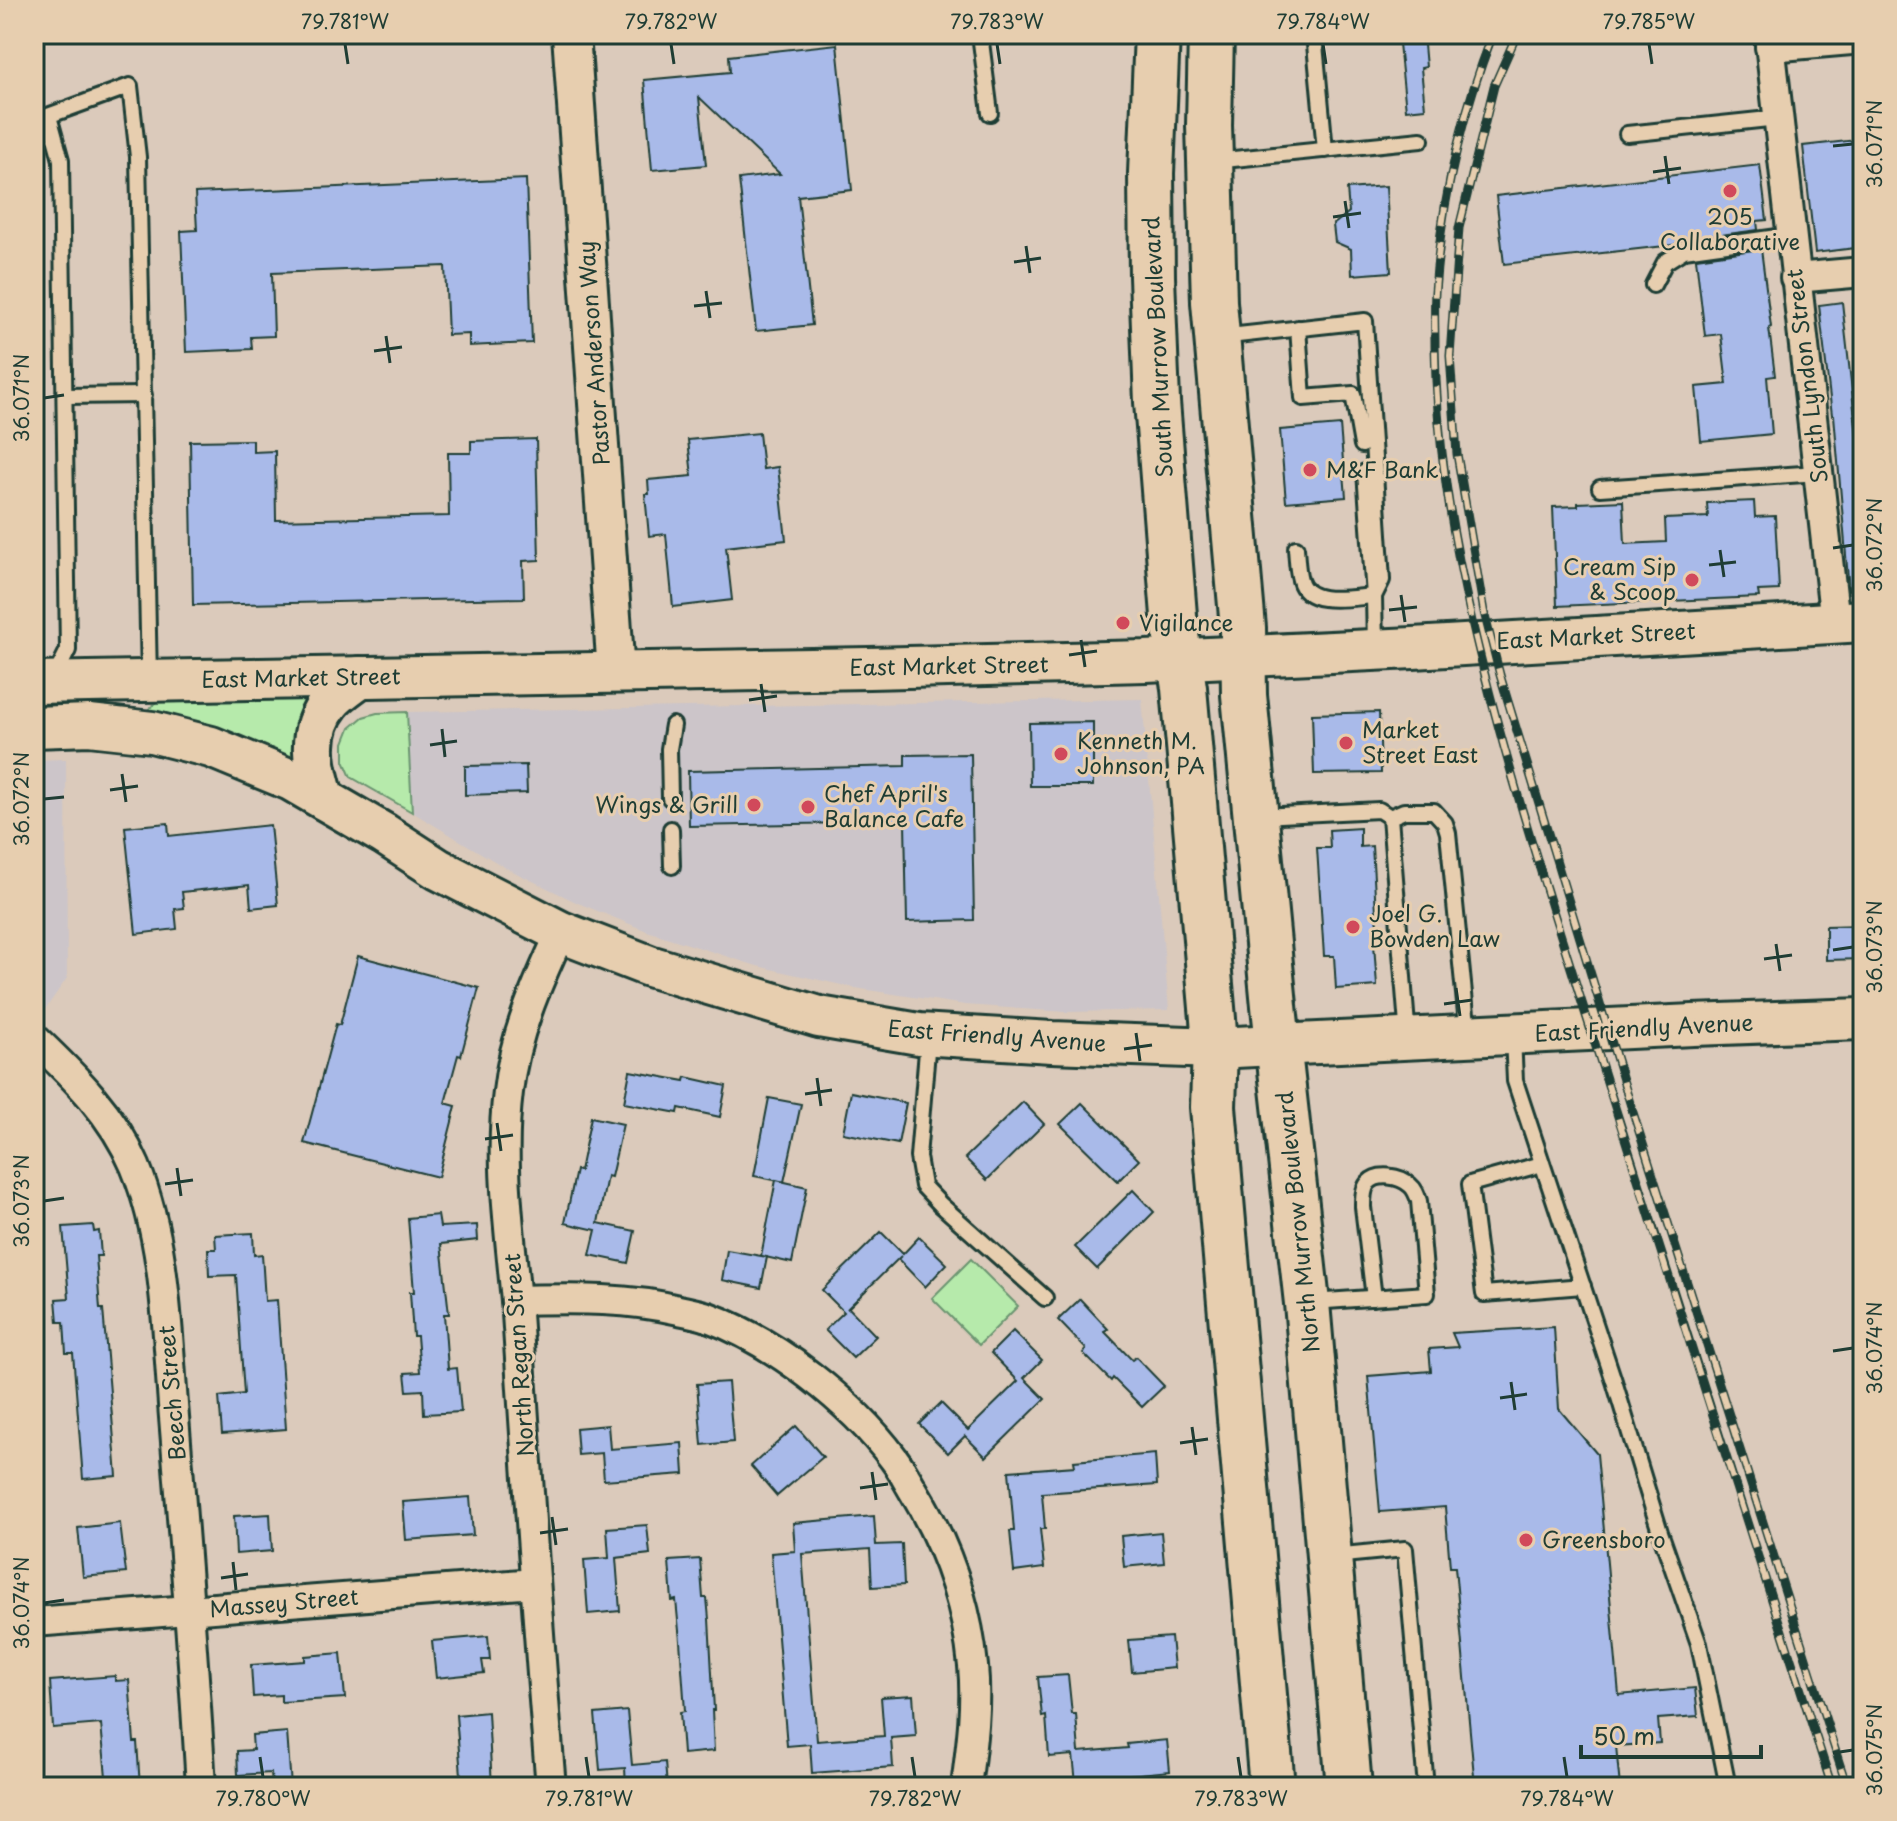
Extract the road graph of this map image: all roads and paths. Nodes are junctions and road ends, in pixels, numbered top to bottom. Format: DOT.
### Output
graph roads {
  1 [pos="571,34"];
  2 [pos="980,34"];
  3 [pos="1157,34"];
  4 [pos="1211,34"];
  5 [pos="1314,34"];
  6 [pos="1863,39"];
  7 [pos="1769,40"];
  8 [pos="990,113"];
  9 [pos="49,116"];
  10 [pos="1778,118"];
  11 [pos="34,121"];
  12 [pos="1627,134"];
  13 [pos="1421,140"];
  14 [pos="1325,150"];
  15 [pos="1209,162"];
  16 [pos="1791,235"];
  17 [pos="1863,272"];
  18 [pos="1795,278"];
  19 [pos="1653,285"];
  20 [pos="1298,328"];
  21 [pos="1217,337"];
  22 [pos="144,395"];
  23 [pos="66,396"];
  24 [pos="1362,445"];
  25 [pos="1365,472"];
  26 [pos="1818,473"];
  27 [pos="1600,488"];
  28 [pos="1296,548"];
  29 [pos="1374,596"];
  30 [pos="1849,622"];
  31 [pos="1375,649"];
  32 [pos="1243,657"];
  33 [pos="1180,659"];
  34 [pos="616,673"];
  35 [pos="360,677"];
  36 [pos="149,681"];
  37 [pos="42,683"];
  38 [pos="89,725"];
  39 [pos="673,725"];
  40 [pos="34,727"];
  41 [pos="670,798"];
  42 [pos="324,799"];
  43 [pos="1256,817"];
  44 [pos="1390,817"];
  45 [pos="671,829"];
  46 [pos="672,866"];
  47 [pos="561,932"];
  48 [pos="1863,1019"];
  49 [pos="1513,1033"];
  50 [pos="929,1034"];
  51 [pos="1468,1036"];
  52 [pos="34,1038"];
  53 [pos="1408,1039"];
  54 [pos="1279,1046"];
  55 [pos="1215,1048"];
  56 [pos="1542,1164"];
  57 [pos="1583,1286"];
  58 [pos="1045,1298"];
  59 [pos="1374,1298"];
  60 [pos="516,1300"];
  61 [pos="1307,1303"];
  62 [pos="1330,1556"];
  63 [pos="535,1583"];
  64 [pos="190,1610"];
  65 [pos="34,1622"];
  66 [pos="201,1787"];
  67 [pos="551,1787"];
  68 [pos="966,1787"];
  69 [pos="1272,1787"];
  70 [pos="1349,1787"];
  71 [pos="1426,1787"];
  72 [pos="1728,1787"];
  1 -- 34 [label="street, Pastor Anderson Way"];
  2 -- 8 [label="lane"];
  3 -- 33 [label="main road, South Murrow Boulevard"];
  4 -- 15 [label="main road"];
  5 -- 14 [label="lane"];
  6 -- 7 [label="street"];
  7 -- 10 [label="street, South Lyndon Street"];
  9 -- 11 [label="lane"];
  9 -- 22 [label="lane"];
  9 -- 23 [label="lane"];
  10 -- 12 [label="lane"];
  10 -- 16 [label="street, South Lyndon Street"];
  13 -- 14 [label="lane"];
  14 -- 15 [label="lane"];
  15 -- 21 [label="main road"];
  16 -- 18 [label="street, South Lyndon Street"];
  16 -- 19 [label="lane"];
  17 -- 18 [label="street"];
  18 -- 26 [label="street, South Lyndon Street"];
  20 -- 21 [label="lane"];
  20 -- 24 [label="lane"];
  20 -- 29 [label="lane"];
  21 -- 32 [label="main road"];
  22 -- 23 [label="lane"];
  22 -- 36 [label="lane"];
  23 -- 37 [label="lane"];
  25 -- 29 [label="lane"];
  26 -- 27 [label="lane"];
  26 -- 30 [label="street, South Lyndon Street"];
  28 -- 29 [label="lane"];
  29 -- 31 [label="lane"];
  30 -- 31 [label="main road, East Market Street"];
  31 -- 32 [label="main road, East Market Street"];
  32 -- 33 [label="main road, East Market Street"];
  32 -- 43 [label="main road, North Murrow Boulevard"];
  33 -- 34 [label="main road, East Market Street"];
  33 -- 55 [label="main road"];
  34 -- 35 [label="main road, East Market Street"];
  35 -- 36 [label="main road, East Market Street"];
  35 -- 42 [label="main road"];
  36 -- 37 [label="main road, East Market Street"];
  36 -- 38 [label="main road"];
  38 -- 40 [label="main road"];
  38 -- 42 [label="main road"];
  39 -- 41 [label="lane"];
  42 -- 47 [label="main road, East Friendly Avenue"];
  43 -- 44 [label="lane"];
  43 -- 54 [label="main road, North Murrow Boulevard"];
  44 -- 51 [label="lane"];
  44 -- 53 [label="lane"];
  45 -- 46 [label="lane"];
  47 -- 50 [label="main road, East Friendly Avenue"];
  47 -- 60 [label="street, North Regan Street"];
  48 -- 49 [label="main road, East Friendly Avenue"];
  49 -- 51 [label="main road, East Friendly Avenue"];
  49 -- 56 [label="lane"];
  50 -- 55 [label="main road, East Friendly Avenue"];
  50 -- 58 [label="lane"];
  51 -- 53 [label="main road, East Friendly Avenue"];
  52 -- 64 [label="street, Beech Street"];
  53 -- 54 [label="main road, East Friendly Avenue"];
  54 -- 55 [label="main road, East Friendly Avenue"];
  54 -- 61 [label="main road, North Murrow Boulevard"];
  55 -- 69 [label="main road"];
  56 -- 57 [label="lane"];
  56 -- 57 [label="lane"];
  57 -- 72 [label="lane"];
  59 -- 59 [label="lane"];
  59 -- 61 [label="lane"];
  60 -- 63 [label="street, North Regan Street"];
  60 -- 68 [label="street"];
  61 -- 62 [label="main road, North Murrow Boulevard"];
  62 -- 70 [label="main road, North Murrow Boulevard"];
  62 -- 71 [label="lane"];
  63 -- 64 [label="street, Massey Street"];
  63 -- 67 [label="street, North Regan Street"];
  64 -- 65 [label="street, Massey Street"];
  64 -- 66 [label="street, Beech Street"];
}
